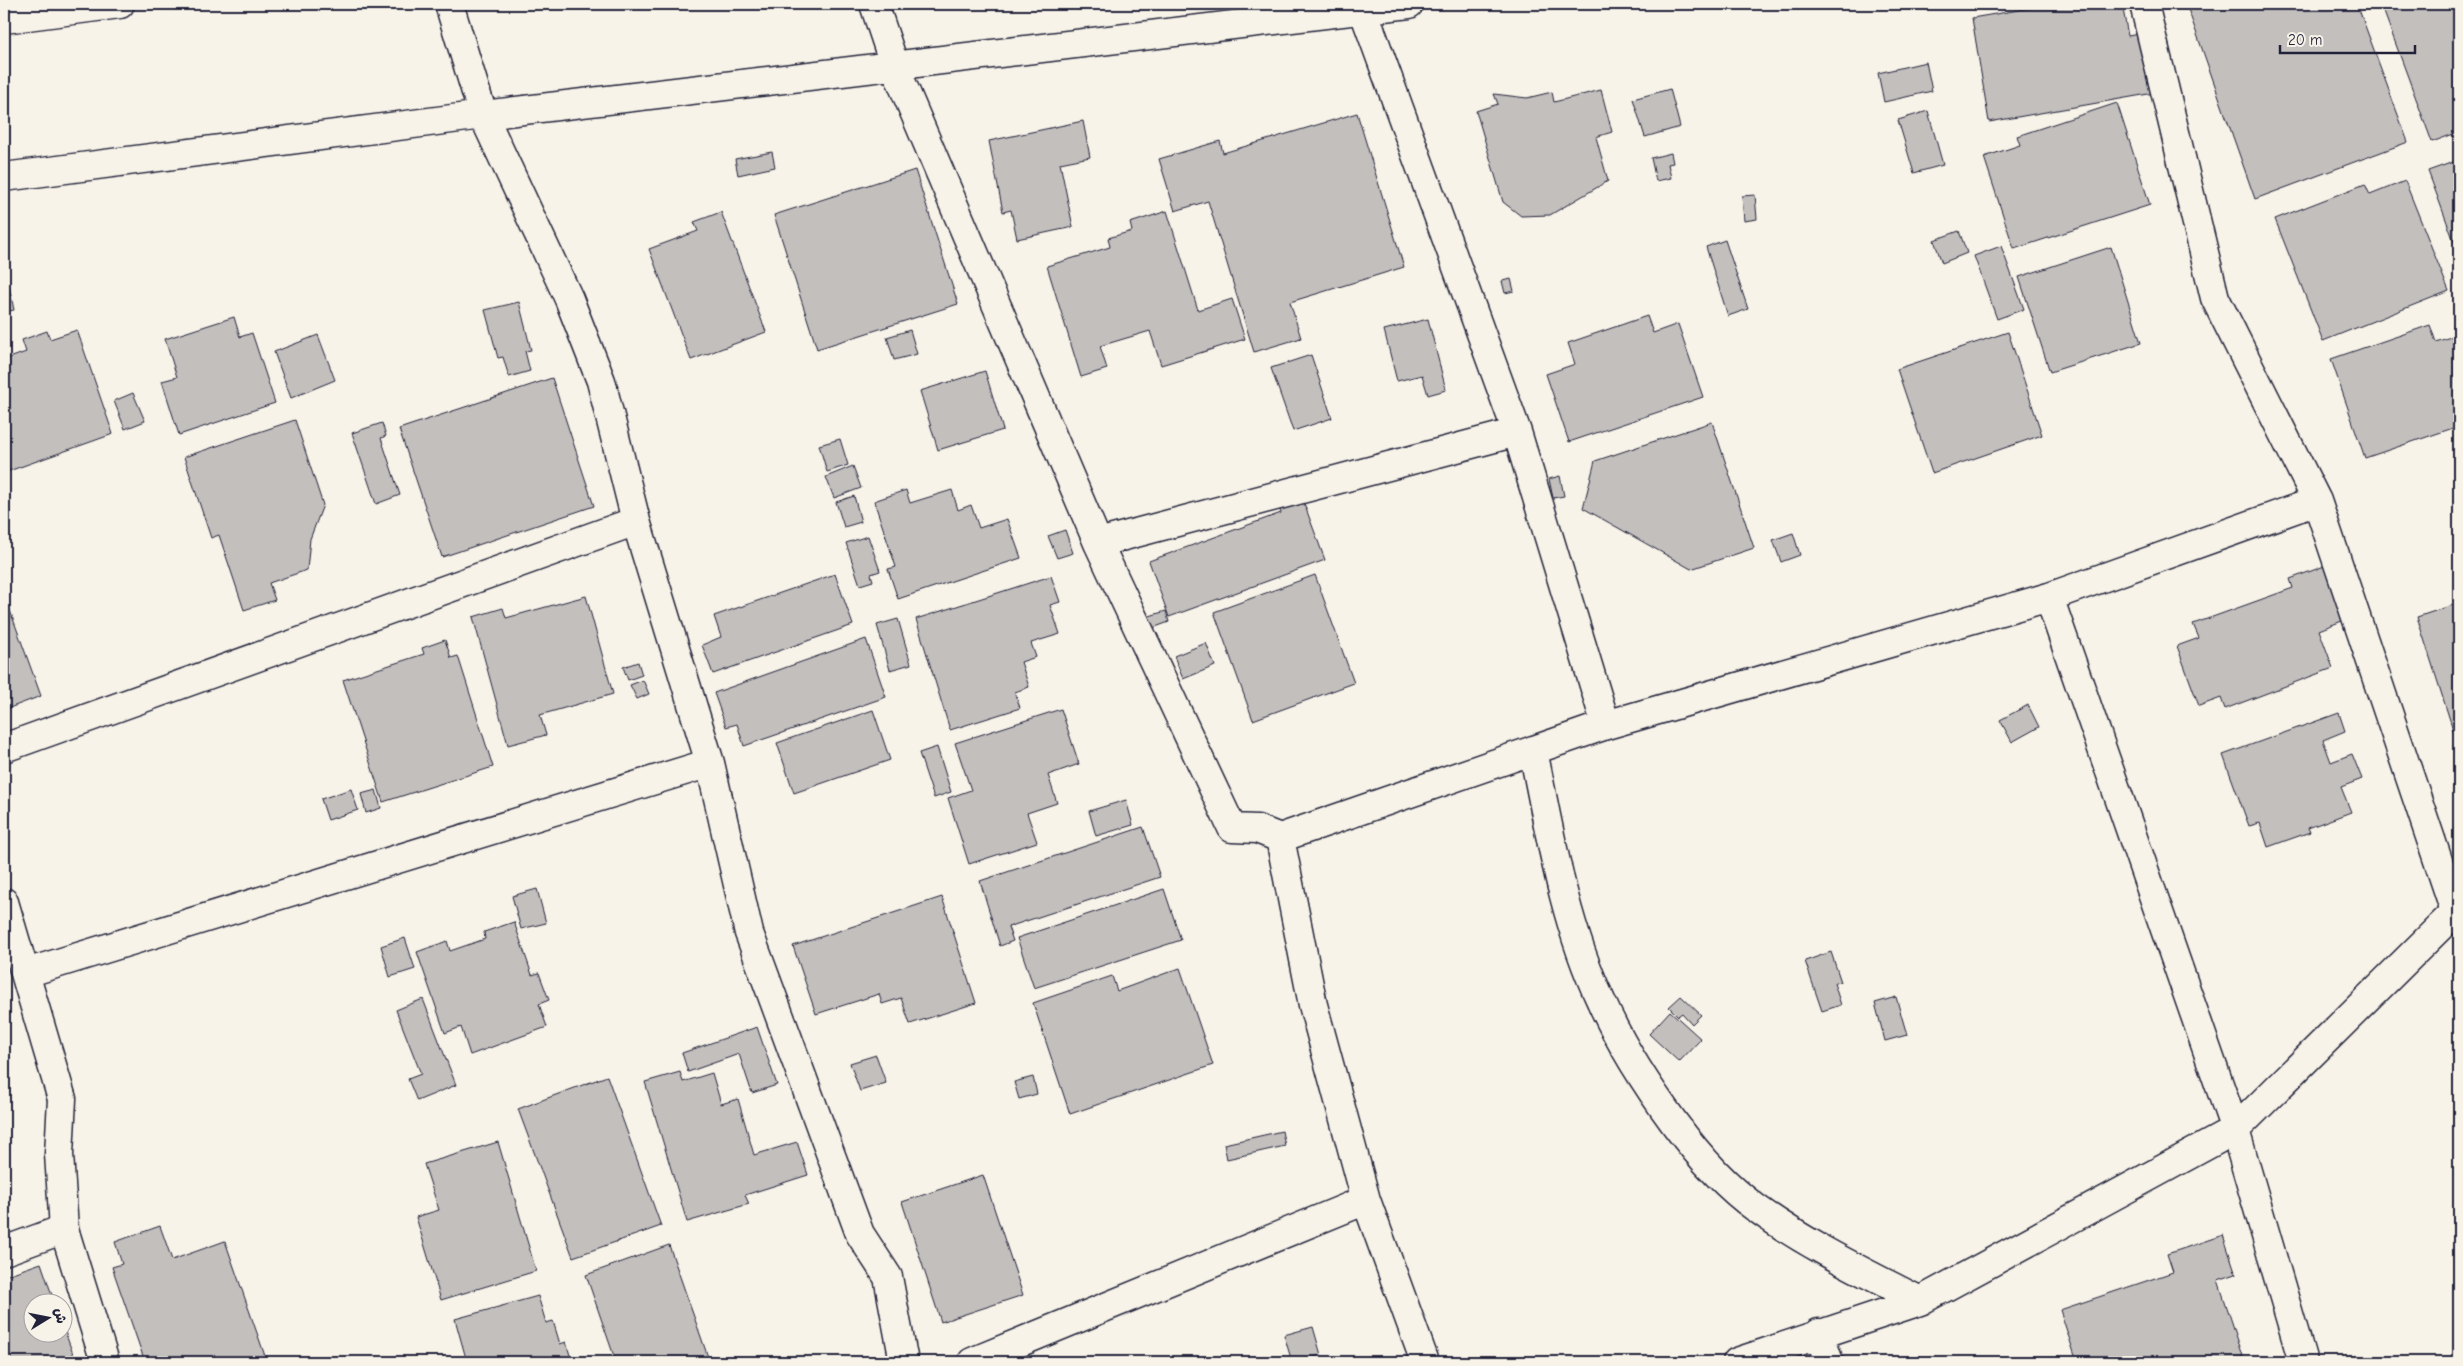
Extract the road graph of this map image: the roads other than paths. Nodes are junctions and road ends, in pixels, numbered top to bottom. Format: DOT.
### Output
graph roads {
  1 [pos="120,4"];
  2 [pos="449,4"];
  3 [pos="874,4"];
  4 [pos="1409,4"];
  5 [pos="2144,4"];
  6 [pos="1361,6"];
  7 [pos="4,18"];
  8 [pos="895,67"];
  9 [pos="483,114"];
  10 [pos="4,177"];
  11 [pos="1517,432"];
  12 [pos="2317,501"];
  13 [pos="636,521"];
  14 [pos="1098,543"];
  15 [pos="2049,597"];
  16 [pos="1606,725"];
  17 [pos="4,748"];
  18 [pos="1534,750"];
  19 [pos="710,763"];
  20 [pos="1280,838"];
  21 [pos="4,902"];
  22 [pos="2457,909"];
  23 [pos="26,973"];
  24 [pos="2235,1130"];
  25 [pos="1366,1200"];
  26 [pos="64,1229"];
  27 [pos="4,1252"];
  28 [pos="1920,1301"];
  29 [pos="1819,1333"];
  30 [pos="105,1362"];
  31 [pos="904,1362"];
  32 [pos="972,1362"];
  33 [pos="1425,1362"];
  34 [pos="1737,1362"];
  35 [pos="1830,1362"];
  36 [pos="2303,1362"];
  1 -- 7 [label="street"];
  2 -- 9 [label="street"];
  3 -- 8 [label="street"];
  4 -- 6 [label="street"];
  5 -- 12 [label="street"];
  6 -- 8 [label="street"];
  6 -- 11 [label="street"];
  8 -- 9 [label="street"];
  8 -- 14 [label="street"];
  9 -- 10 [label="street"];
  9 -- 13 [label="street"];
  11 -- 14 [label="street"];
  11 -- 16 [label="street"];
  12 -- 15 [label="street"];
  12 -- 22 [label="street"];
  13 -- 17 [label="street"];
  13 -- 19 [label="street"];
  14 -- 20 [label="street"];
  15 -- 16 [label="street"];
  15 -- 24 [label="street"];
  16 -- 18 [label="street"];
  18 -- 20 [label="street"];
  18 -- 28 [label="street"];
  19 -- 23 [label="street"];
  19 -- 31 [label="street"];
  20 -- 25 [label="street"];
  21 -- 23 [label="street"];
  22 -- 24 [label="street"];
  23 -- 26 [label="street"];
  24 -- 28 [label="street"];
  24 -- 36 [label="street"];
  25 -- 32 [label="street"];
  25 -- 33 [label="street"];
  26 -- 27 [label="street"];
  26 -- 30 [label="street"];
  28 -- 29 [label="street"];
  29 -- 34 [label="street"];
  29 -- 35 [label="street"];
}
